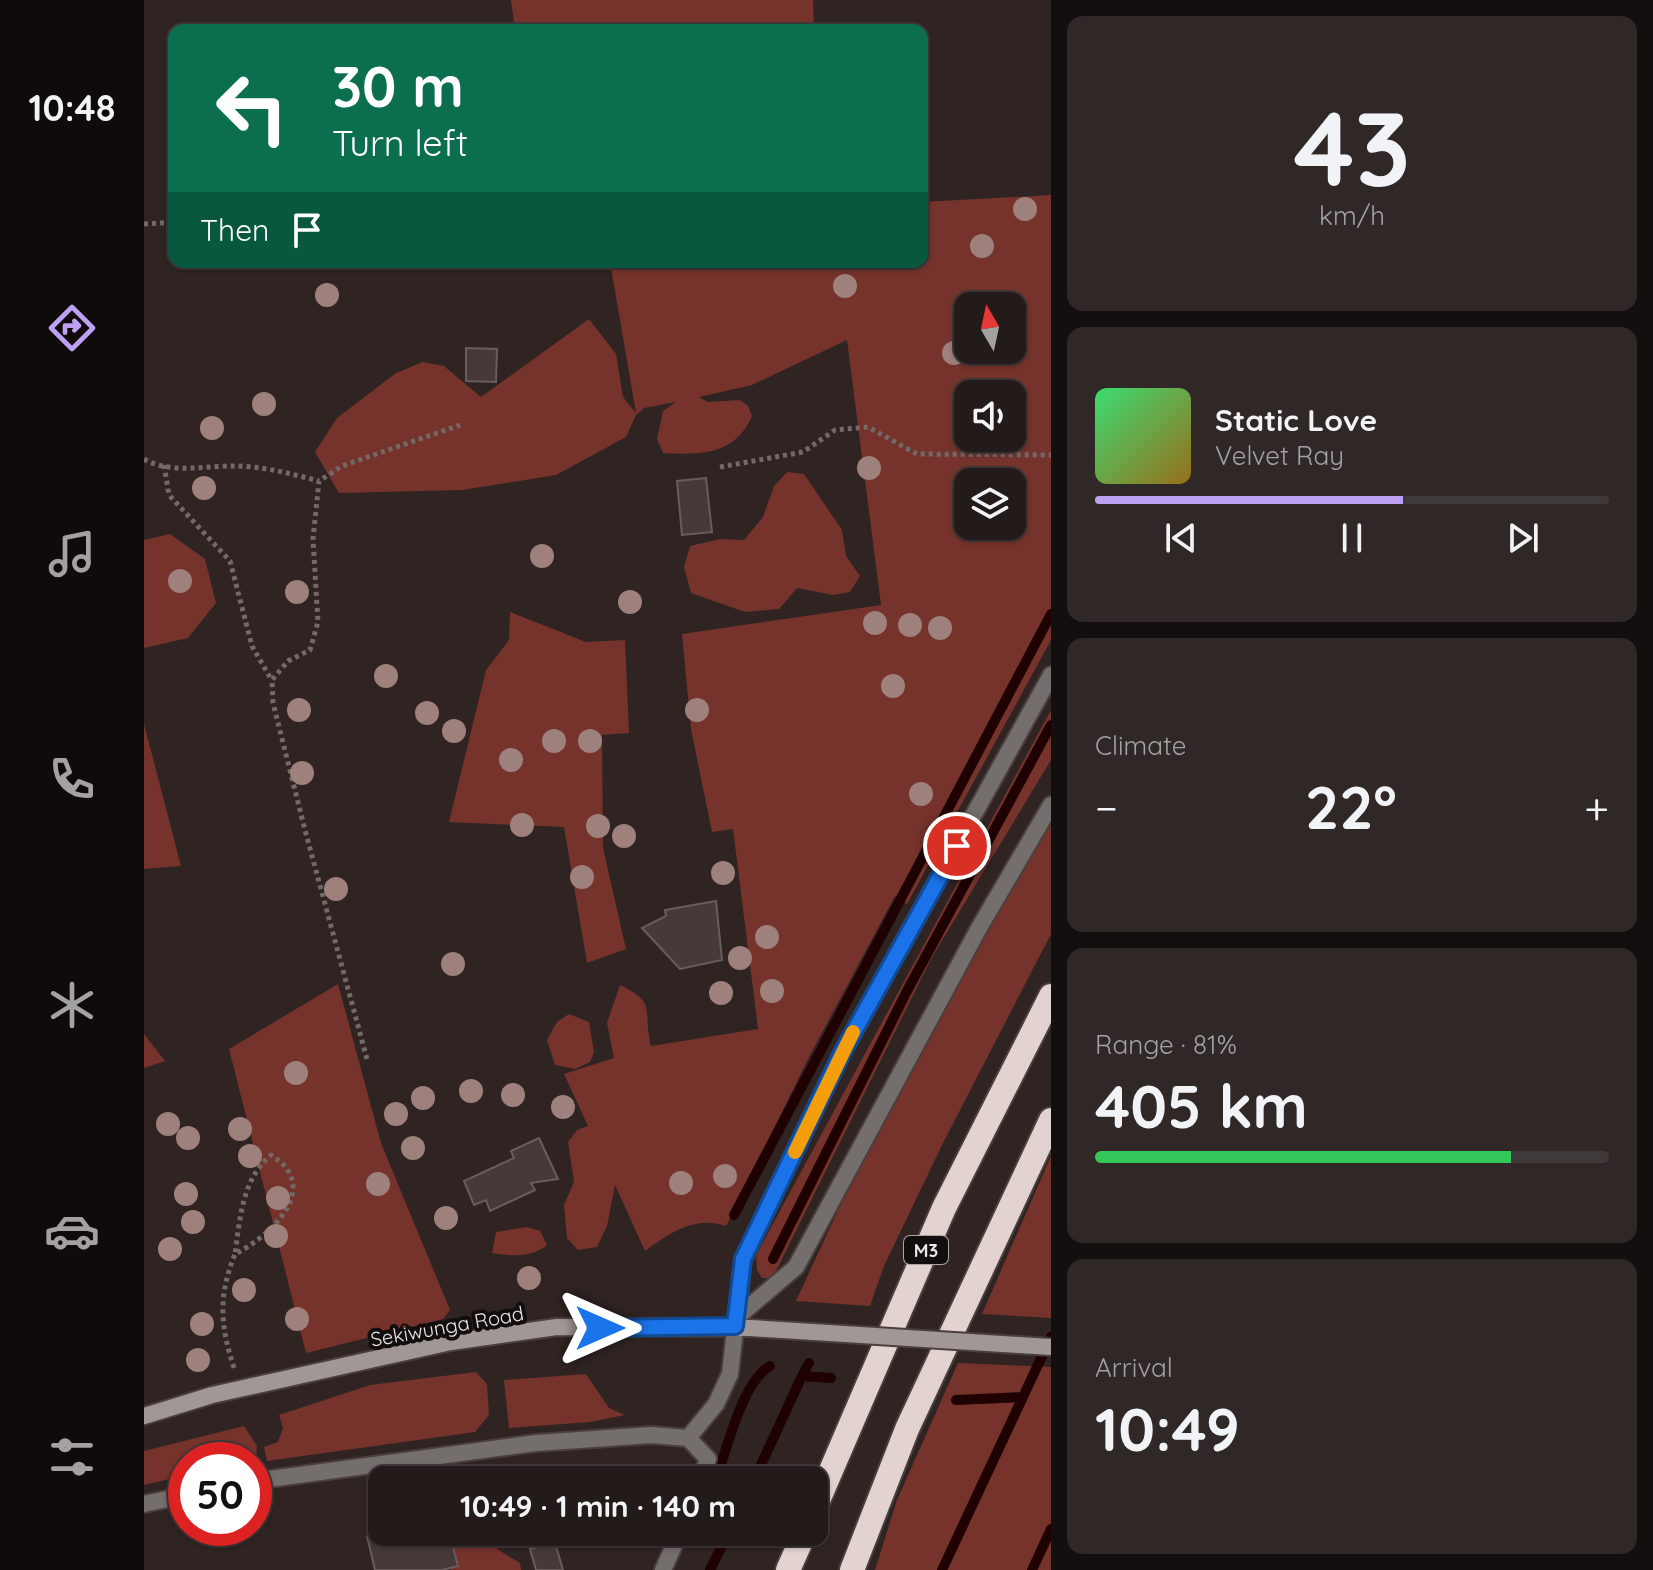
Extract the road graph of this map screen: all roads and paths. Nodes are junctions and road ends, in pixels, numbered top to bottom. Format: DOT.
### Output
graph roads {
  1 [pos="168,222"];
  2 [pos="144,224"];
  3 [pos="460,425"];
  4 [pos="1051,455"];
  5 [pos="146,462"];
  6 [pos="164,465"];
  7 [pos="720,467"];
  8 [pos="319,481"];
  9 [pos="1051,675"];
  10 [pos="272,680"];
  11 [pos="1051,805"];
  12 [pos="1051,996"];
  13 [pos="367,1059"];
  14 [pos="1051,1120"];
  15 [pos="235,1254"];
  16 [pos="740,1324"];
  17 [pos="1051,1347"];
  18 [pos="240,1388"];
  19 [pos="144,1416"];
  20 [pos="688,1438"];
  21 [pos="705,1466"];
  22 [pos="828,1477"];
  23 [pos="272,1479"];
  24 [pos="168,1499"];
  25 [pos="144,1504"];
  26 [pos="674,1546"];
  27 [pos="799,1546"];
  28 [pos="663,1570"];
  29 [pos="788,1570"];
  30 [pos="852,1570"];
  1 -- 2 [label="path"];
  3 -- 8 [label="path"];
  4 -- 7 [label="path"];
  5 -- 6 [label="path"];
  6 -- 8 [label="path"];
  6 -- 10 [label="path"];
  8 -- 10 [label="path"];
  9 -- 16 [label="street"];
  10 -- 13 [label="path"];
  11 -- 16 [label="street"];
  12 -- 22 [label="highway, M3"];
  14 -- 30 [label="highway"];
  15 -- 15 [label="path"];
  15 -- 18 [label="path"];
  16 -- 17 [label="main road, Sekiwunga Road, bridge"];
  16 -- 18 [label="main road, Sekiwunga Road"];
  16 -- 20 [label="street"];
  18 -- 19 [label="main road, Sekiwunga Road"];
  20 -- 21 [label="street"];
  20 -- 23 [label="street"];
  24 -- 25 [label="street"];
  26 -- 28 [label="street"];
  27 -- 29 [label="highway"];
}
